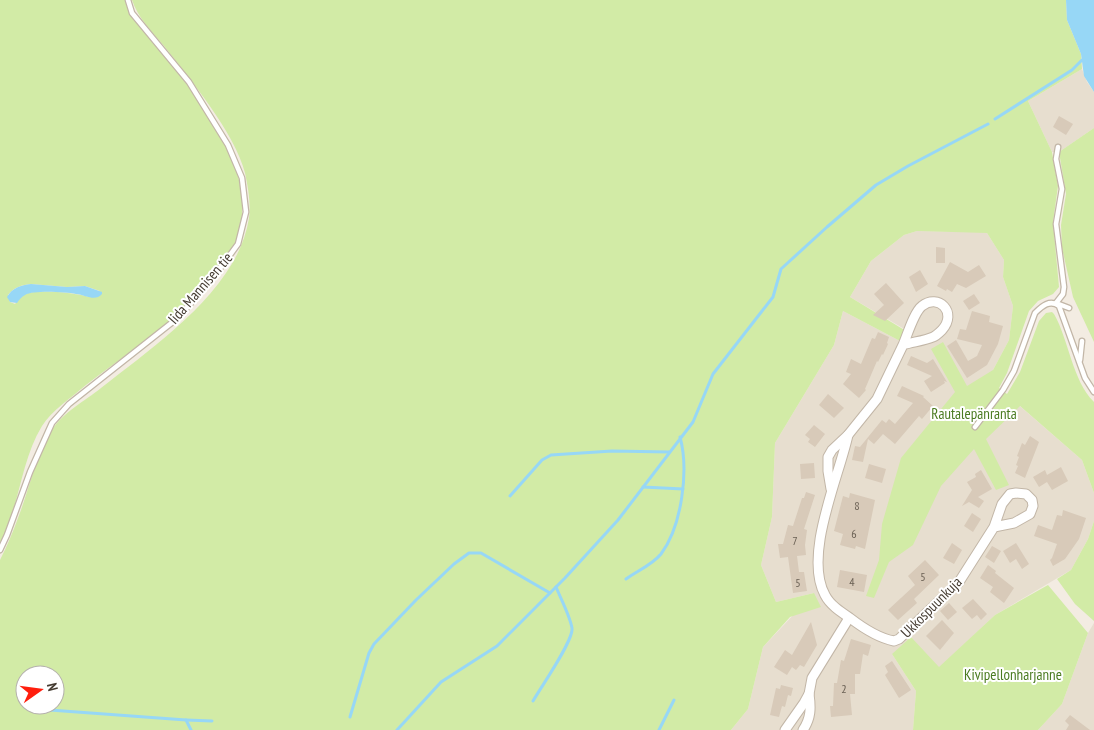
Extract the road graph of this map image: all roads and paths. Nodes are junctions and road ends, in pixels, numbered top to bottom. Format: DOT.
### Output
graph roads {
  1 [pos="128,0"];
  2 [pos="1058,147"];
  3 [pos="1056,304"];
  4 [pos="1069,308"];
  5 [pos="1082,341"];
  6 [pos="902,345"];
  7 [pos="1080,363"];
  8 [pos="1094,392"];
  9 [pos="975,426"];
  10 [pos="848,435"];
  11 [pos="831,489"];
  12 [pos="994,527"];
  13 [pos="0,550"];
  14 [pos="849,618"];
  15 [pos="809,694"];
  16 [pos="785,730"];
  17 [pos="803,730"];
  1 -- 13 [label="lane, Iida Mannisen tie"];
  2 -- 3 [label="lane"];
  3 -- 4 [label="lane"];
  3 -- 7 [label="lane"];
  3 -- 9 [label="lane"];
  5 -- 7 [label="lane"];
  6 -- 6 [label="street"];
  6 -- 10 [label="street"];
  7 -- 8 [label="lane"];
  10 -- 11 [label="street"];
  10 -- 11 [label="street"];
  11 -- 14 [label="street, Ukkospuunkuja"];
  12 -- 12 [label="street, Ukkospuunkuja"];
  12 -- 14 [label="street, Ukkospuunkuja"];
  14 -- 15 [label="street"];
  15 -- 16 [label="street"];
  15 -- 17 [label="street"];
}
